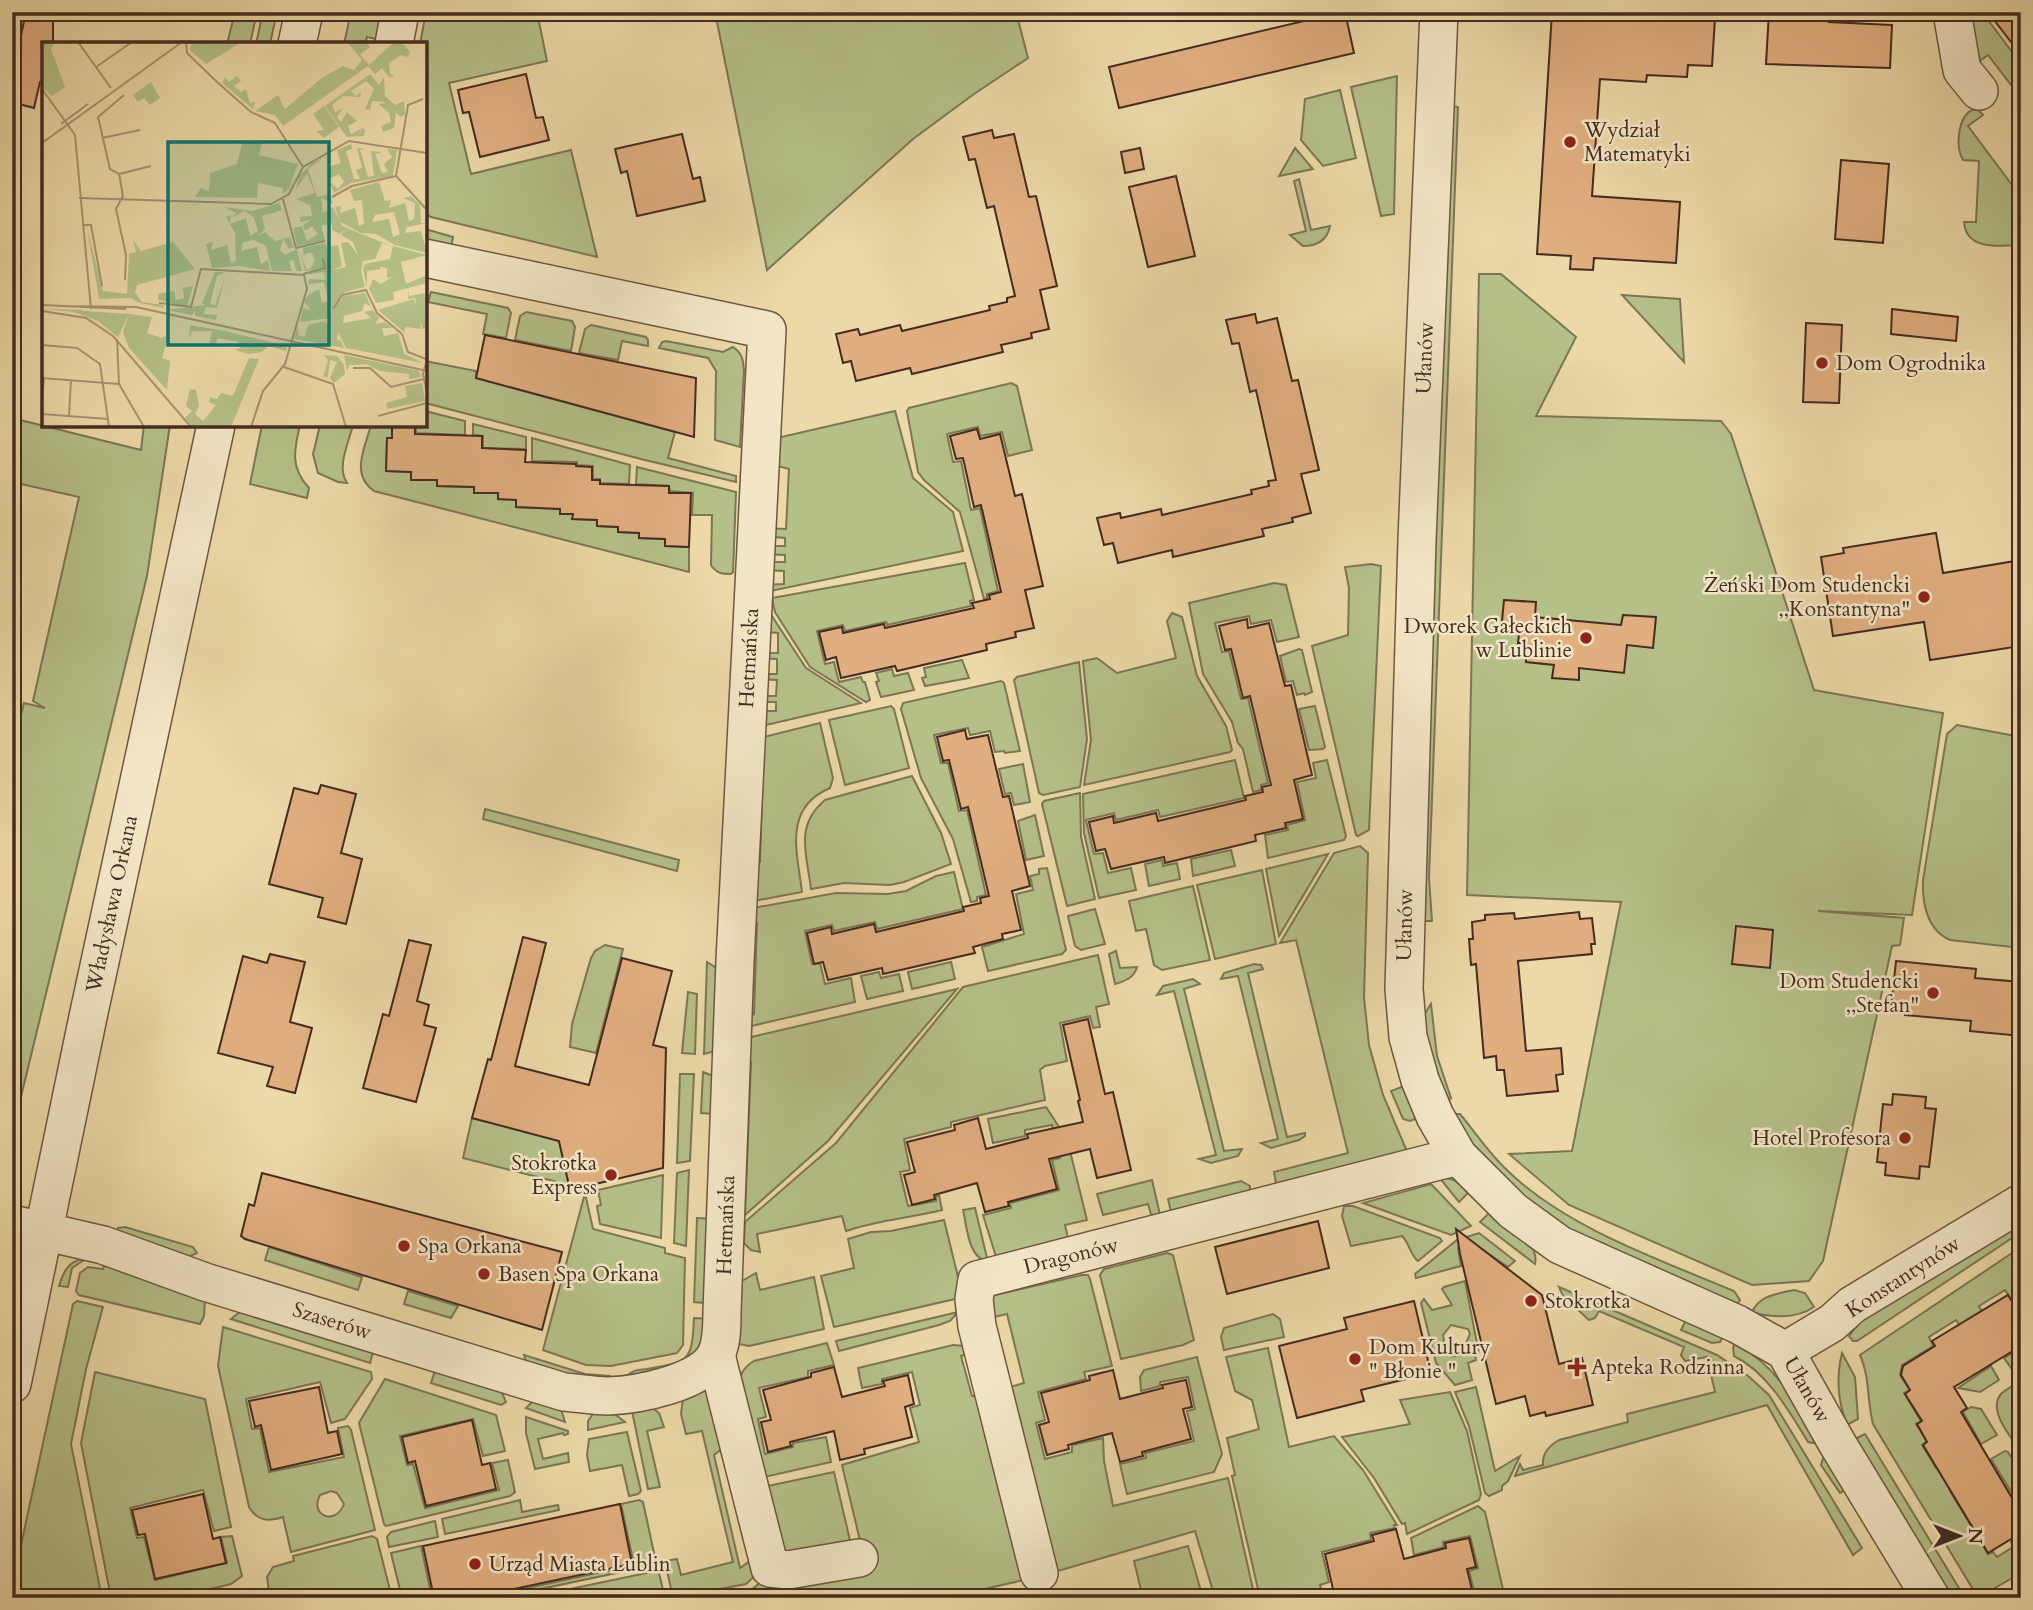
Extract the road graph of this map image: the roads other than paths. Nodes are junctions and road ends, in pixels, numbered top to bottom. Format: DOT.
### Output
graph roads {
  1 [pos="304,12"];
  2 [pos="400,12"];
  3 [pos="1439,12"];
  4 [pos="1952,12"];
  5 [pos="297,42"];
  6 [pos="394,42"];
  7 [pos="1979,91"];
  8 [pos="427,258"];
  9 [pos="216,427"];
  10 [pos="1458,1156"];
  11 [pos="2021,1203"];
  12 [pos="28,1228"];
  13 [pos="718,1346"];
  14 [pos="1785,1351"];
  15 [pos="12,1384"];
  16 [pos="859,1558"];
  17 [pos="1040,1573"];
  18 [pos="1931,1598"];
  1 -- 5 [label="street"];
  2 -- 6 [label="street"];
  3 -- 10 [label="street, Ułanów"];
  4 -- 7 [label="street"];
  8 -- 13 [label="street, Hetmańska"];
  9 -- 12 [label="street, Władysława Orkana"];
  10 -- 14 [label="street, Ułanów"];
  10 -- 17 [label="street, Dragonów"];
  11 -- 14 [label="street, Konstantynów"];
  12 -- 13 [label="street, Szaserów"];
  12 -- 15 [label="street, Władysława Orkana"];
  13 -- 16 [label="street"];
  14 -- 18 [label="street, Ułanów"];
}
